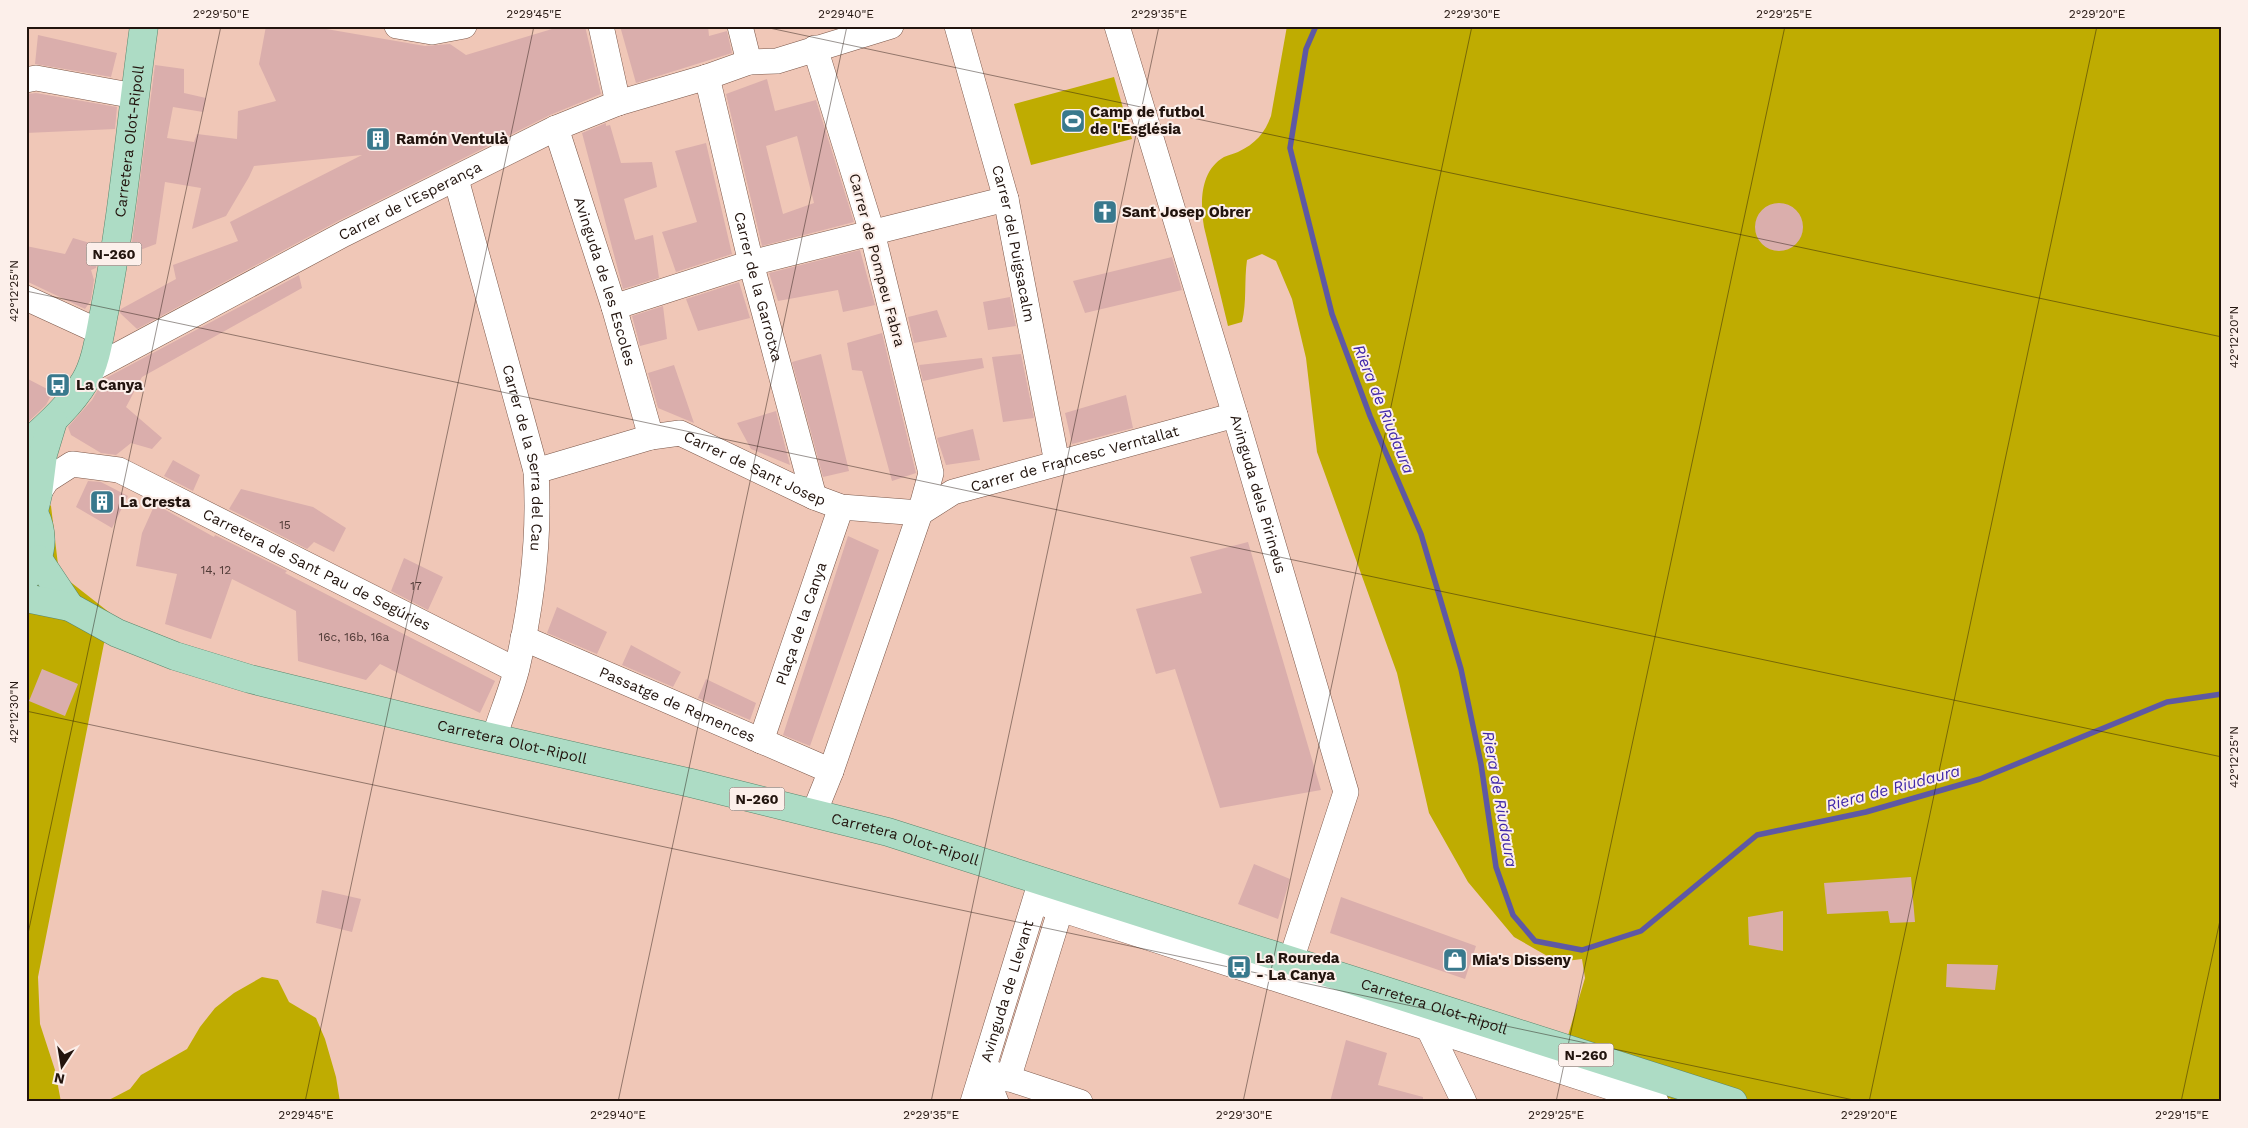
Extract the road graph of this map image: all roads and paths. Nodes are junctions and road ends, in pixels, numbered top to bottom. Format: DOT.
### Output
graph roads {
  1 [pos="144,26"];
  2 [pos="397,26"];
  3 [pos="464,26"];
  4 [pos="601,26"];
  5 [pos="740,26"];
  6 [pos="827,26"];
  7 [pos="891,26"];
  8 [pos="957,26"];
  9 [pos="1116,26"];
  10 [pos="815,48"];
  11 [pos="749,62"];
  12 [pos="707,77"];
  13 [pos="26,80"];
  14 [pos="135,96"];
  15 [pos="618,103"];
  16 [pos="556,128"];
  17 [pos="456,179"];
  18 [pos="1006,199"];
  19 [pos="872,232"];
  20 [pos="752,263"];
  21 [pos="26,298"];
  22 [pos="614,306"];
  23 [pos="100,332"];
  24 [pos="90,370"];
  25 [pos="1235,415"];
  26 [pos="54,419"];
  27 [pos="651,438"];
  28 [pos="26,445"];
  29 [pos="1057,463"];
  30 [pos="536,471"];
  31 [pos="814,497"];
  32 [pos="33,502"];
  33 [pos="841,507"];
  34 [pos="920,513"];
  35 [pos="32,568"];
  36 [pos="26,598"];
  37 [pos="70,607"];
  38 [pos="523,638"];
  39 [pos="516,670"];
  40 [pos="494,738"];
  41 [pos="761,741"];
  42 [pos="831,770"];
  43 [pos="814,813"];
  44 [pos="1038,890"];
  45 [pos="1061,908"];
  46 [pos="1291,960"];
  47 [pos="1429,1029"];
  48 [pos="983,1070"];
  49 [pos="1008,1079"];
  50 [pos="972,1102"];
  51 [pos="996,1102"];
  52 [pos="1080,1102"];
  53 [pos="1464,1102"];
  54 [pos="1656,1102"];
  55 [pos="1732,1102"];
  1 -- 14 [label="main road, Carretera Olot-Ripoll / N-260"];
  2 -- 3 [label="street"];
  4 -- 15 [label="street"];
  5 -- 11 [label="street"];
  6 -- 10 [label="street"];
  7 -- 10 [label="street, Carrer de l'Esperança"];
  8 -- 18 [label="street, Carrer del Puigsacalm"];
  9 -- 25 [label="street, Avinguda dels Pirineus"];
  10 -- 11 [label="street, Carrer de l'Esperança"];
  10 -- 19 [label="street, Carrer de Pompeu Fabra"];
  11 -- 12 [label="street, Carrer de l'Esperança"];
  12 -- 15 [label="street, Carrer de l'Esperança"];
  12 -- 20 [label="street, Carrer de la Garrotxa"];
  13 -- 14 [label="street"];
  14 -- 23 [label="main road, Carretera Olot-Ripoll / N-260"];
  15 -- 16 [label="street, Carrer de l'Esperança"];
  16 -- 17 [label="street, Carrer de l'Esperança"];
  16 -- 22 [label="street, Avinguda de les Escoles"];
  17 -- 24 [label="street, Carrer de l'Esperança"];
  17 -- 30 [label="street, Carrer de la Serra del Cau"];
  18 -- 19 [label="street"];
  18 -- 29 [label="street, Carrer del Puigsacalm"];
  19 -- 20 [label="street"];
  19 -- 34 [label="street, Carrer de Pompeu Fabra"];
  20 -- 22 [label="street"];
  20 -- 31 [label="street, Carrer de la Garrotxa"];
  21 -- 23 [label="street"];
  22 -- 27 [label="street, Avinguda de les Escoles"];
  23 -- 24 [label="main road, Carretera Olot-Ripoll / N-260"];
  24 -- 26 [label="main road, Carretera Olot-Ripoll / N-260"];
  25 -- 29 [label="street, Carrer de Francesc Verntallat"];
  25 -- 46 [label="street, Avinguda dels Pirineus"];
  26 -- 28 [label="main road, Carretera Olot-Ripoll / N-260"];
  26 -- 32 [label="main road, Carretera Olot-Ripoll / N-260"];
  27 -- 30 [label="street, Carrer de Sant Josep"];
  27 -- 31 [label="street, Carrer de Sant Josep"];
  29 -- 34 [label="street, Carrer de Francesc Verntallat"];
  30 -- 38 [label="street, Carrer de la Serra del Cau"];
  31 -- 33 [label="street, Carrer de Sant Josep"];
  32 -- 35 [label="main road, N-260"];
  32 -- 39 [label="street, Carretera de Sant Pau de Segúries"];
  33 -- 34 [label="street, Carrer de Sant Josep"];
  33 -- 41 [label="street, Plaça de la Canya"];
  34 -- 42 [label="street"];
  35 -- 37 [label="main road, Carretera Olot-Ripoll / N-260"];
  36 -- 37 [label="main road, Carretera Olot-Ripoll / N-260"];
  37 -- 40 [label="main road, Carretera Olot-Ripoll / N-260"];
  38 -- 39 [label="street, Carrer de la Serra del Cau"];
  38 -- 41 [label="street, Passatge de Remences"];
  39 -- 40 [label="street, Carrer de la Serra del Cau"];
  40 -- 43 [label="main road, Carretera Olot-Ripoll / N-260"];
  41 -- 42 [label="street, Passatge de Remences"];
  42 -- 43 [label="street"];
  43 -- 44 [label="main road, Carretera Olot-Ripoll / N-260"];
  44 -- 45 [label="street"];
  44 -- 46 [label="main road, Carretera Olot-Ripoll / N-260"];
  44 -- 48 [label="street, Avinguda de Llevant"];
  45 -- 47 [label="street"];
  45 -- 49 [label="street, Avinguda de Llevant"];
  46 -- 55 [label="main road, Carretera Olot-Ripoll / N-260"];
  47 -- 53 [label="street"];
  47 -- 54 [label="street"];
  48 -- 49 [label="street"];
  48 -- 50 [label="street, Avinguda de Llevant"];
  48 -- 51 [label="street"];
  49 -- 52 [label="street"];
}
